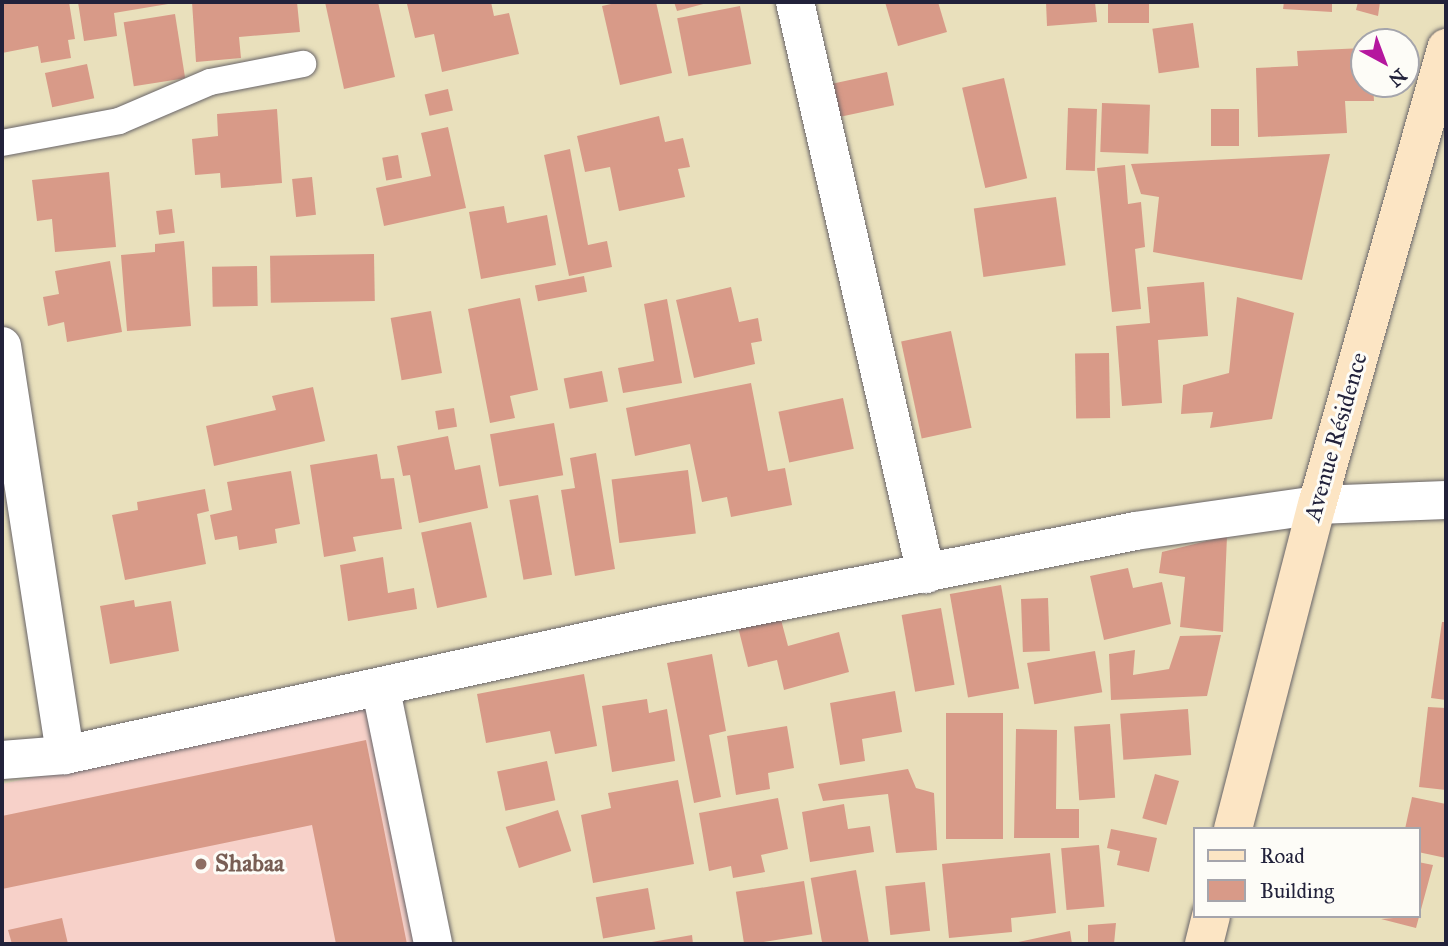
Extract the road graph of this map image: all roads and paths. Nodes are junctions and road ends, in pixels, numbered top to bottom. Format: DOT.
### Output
graph roads {
  1 [pos="794,2"];
  2 [pos="1446,48"];
  3 [pos="303,64"];
  4 [pos="2,143"];
  5 [pos="2,346"];
  6 [pos="1446,500"];
  7 [pos="1317,505"];
  8 [pos="926,574"];
  9 [pos="381,690"];
  10 [pos="65,755"];
  11 [pos="2,760"];
  12 [pos="1234,827"];
  13 [pos="1210,918"];
  14 [pos="433,944"];
  15 [pos="1204,944"];
  1 -- 8 [label="street"];
  2 -- 7 [label="main road, Avenue Résidence"];
  3 -- 4 [label="lane"];
  5 -- 10 [label="street"];
  6 -- 7 [label="street"];
  7 -- 8 [label="street"];
  7 -- 12 [label="main road, Avenue Résidence"];
  8 -- 9 [label="street"];
  9 -- 10 [label="street"];
  9 -- 14 [label="street"];
  10 -- 11 [label="street"];
  13 -- 15 [label="main road"];
}
